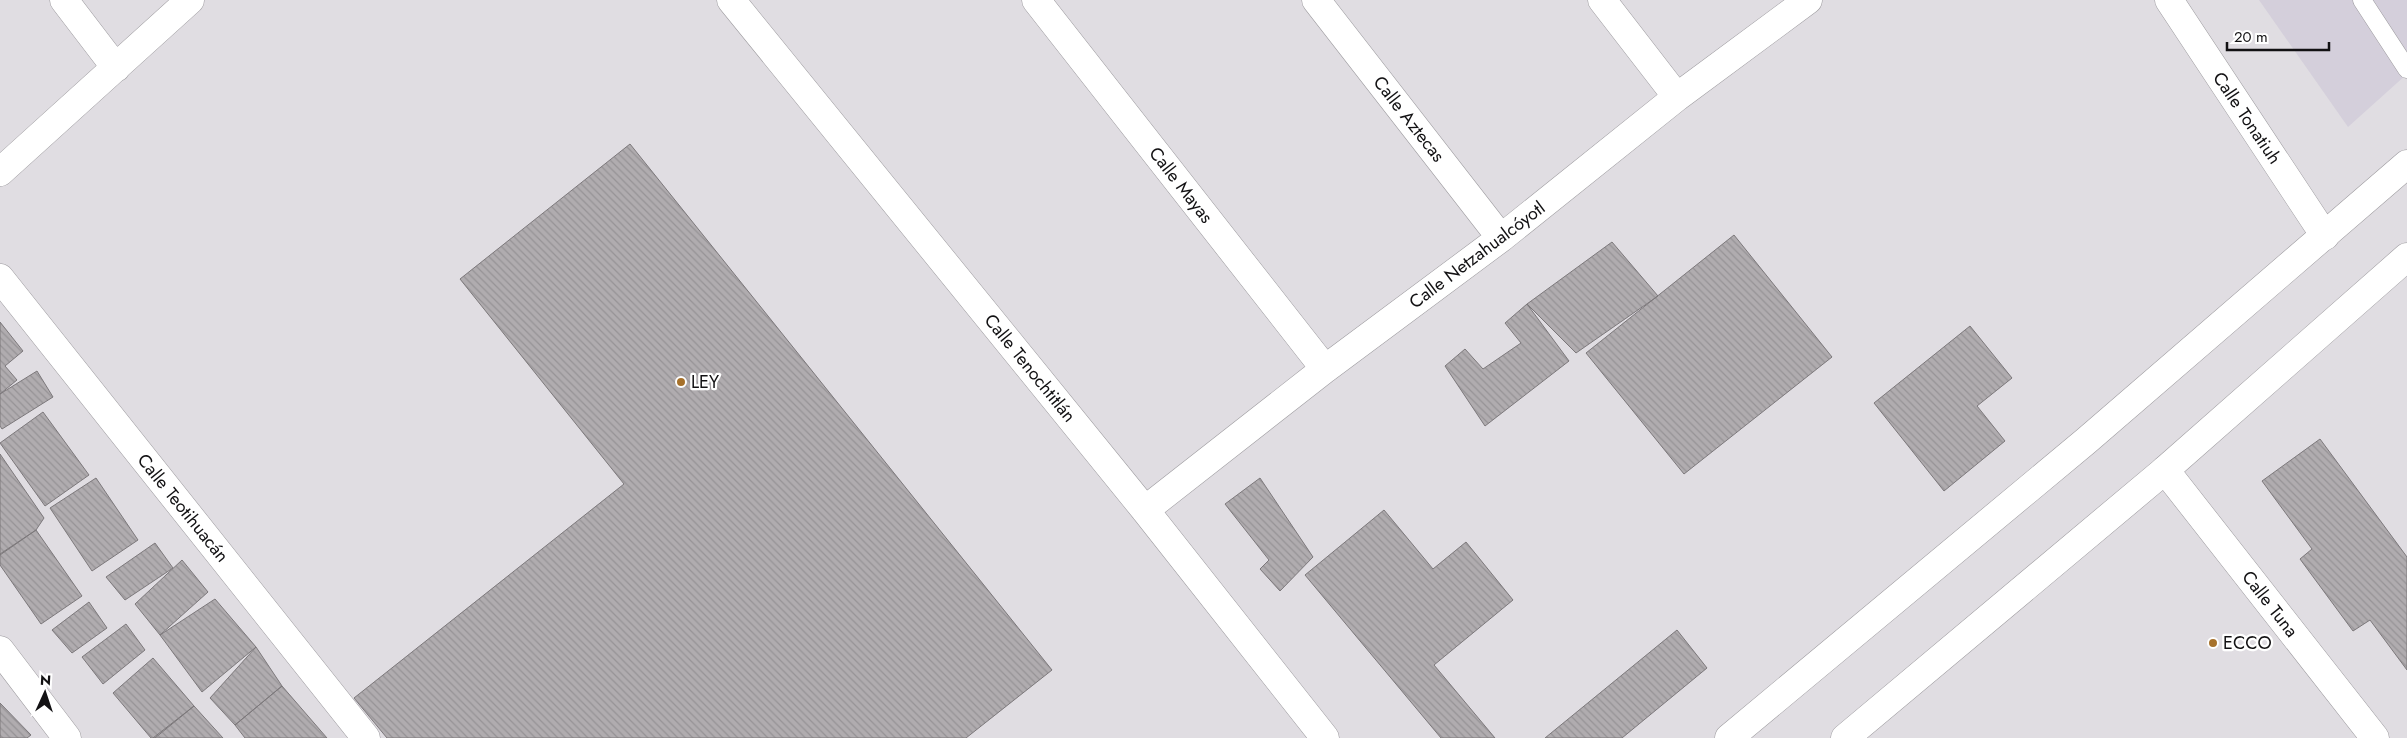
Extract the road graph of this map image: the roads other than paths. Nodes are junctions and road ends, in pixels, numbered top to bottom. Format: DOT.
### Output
graph roads {
  1 [pos="64,0"];
  2 [pos="190,0"];
  3 [pos="731,0"];
  4 [pos="1036,0"];
  5 [pos="1316,0"];
  6 [pos="1602,0"];
  7 [pos="1808,0"];
  8 [pos="2169,0"];
  9 [pos="2362,0"];
  10 [pos="116,68"];
  11 [pos="2407,70"];
  12 [pos="1677,97"];
  13 [pos="2407,164"];
  14 [pos="0,172"];
  15 [pos="2325,236"];
  16 [pos="1502,238"];
  17 [pos="2407,257"];
  18 [pos="0,278"];
  19 [pos="1325,369"];
  20 [pos="2165,470"];
  21 [pos="1145,510"];
  22 [pos="0,650"];
  23 [pos="67,738"];
  24 [pos="366,738"];
  25 [pos="1325,738"];
  26 [pos="1729,738"];
  27 [pos="1845,738"];
  28 [pos="2375,738"];
  1 -- 10 [label="street"];
  2 -- 10 [label="street"];
  3 -- 21 [label="street, Calle Tenochtitlán"];
  4 -- 19 [label="street, Calle Mayas"];
  5 -- 16 [label="street, Calle Aztecas"];
  6 -- 12 [label="street"];
  7 -- 12 [label="street, Calle Netzahualcóyotl"];
  8 -- 15 [label="street, Calle Tonatiuh"];
  9 -- 11 [label="lane"];
  10 -- 14 [label="street"];
  12 -- 16 [label="street, Calle Netzahualcóyotl"];
  13 -- 15 [label="street"];
  15 -- 26 [label="street"];
  16 -- 19 [label="street, Calle Netzahualcóyotl"];
  17 -- 20 [label="street"];
  18 -- 24 [label="street, Calle Teotihuacán"];
  19 -- 21 [label="street, Calle Netzahualcóyotl"];
  20 -- 27 [label="street"];
  20 -- 28 [label="street, Calle Tuna"];
  21 -- 25 [label="street, Calle Tenochtitlán"];
  22 -- 23 [label="street"];
}
